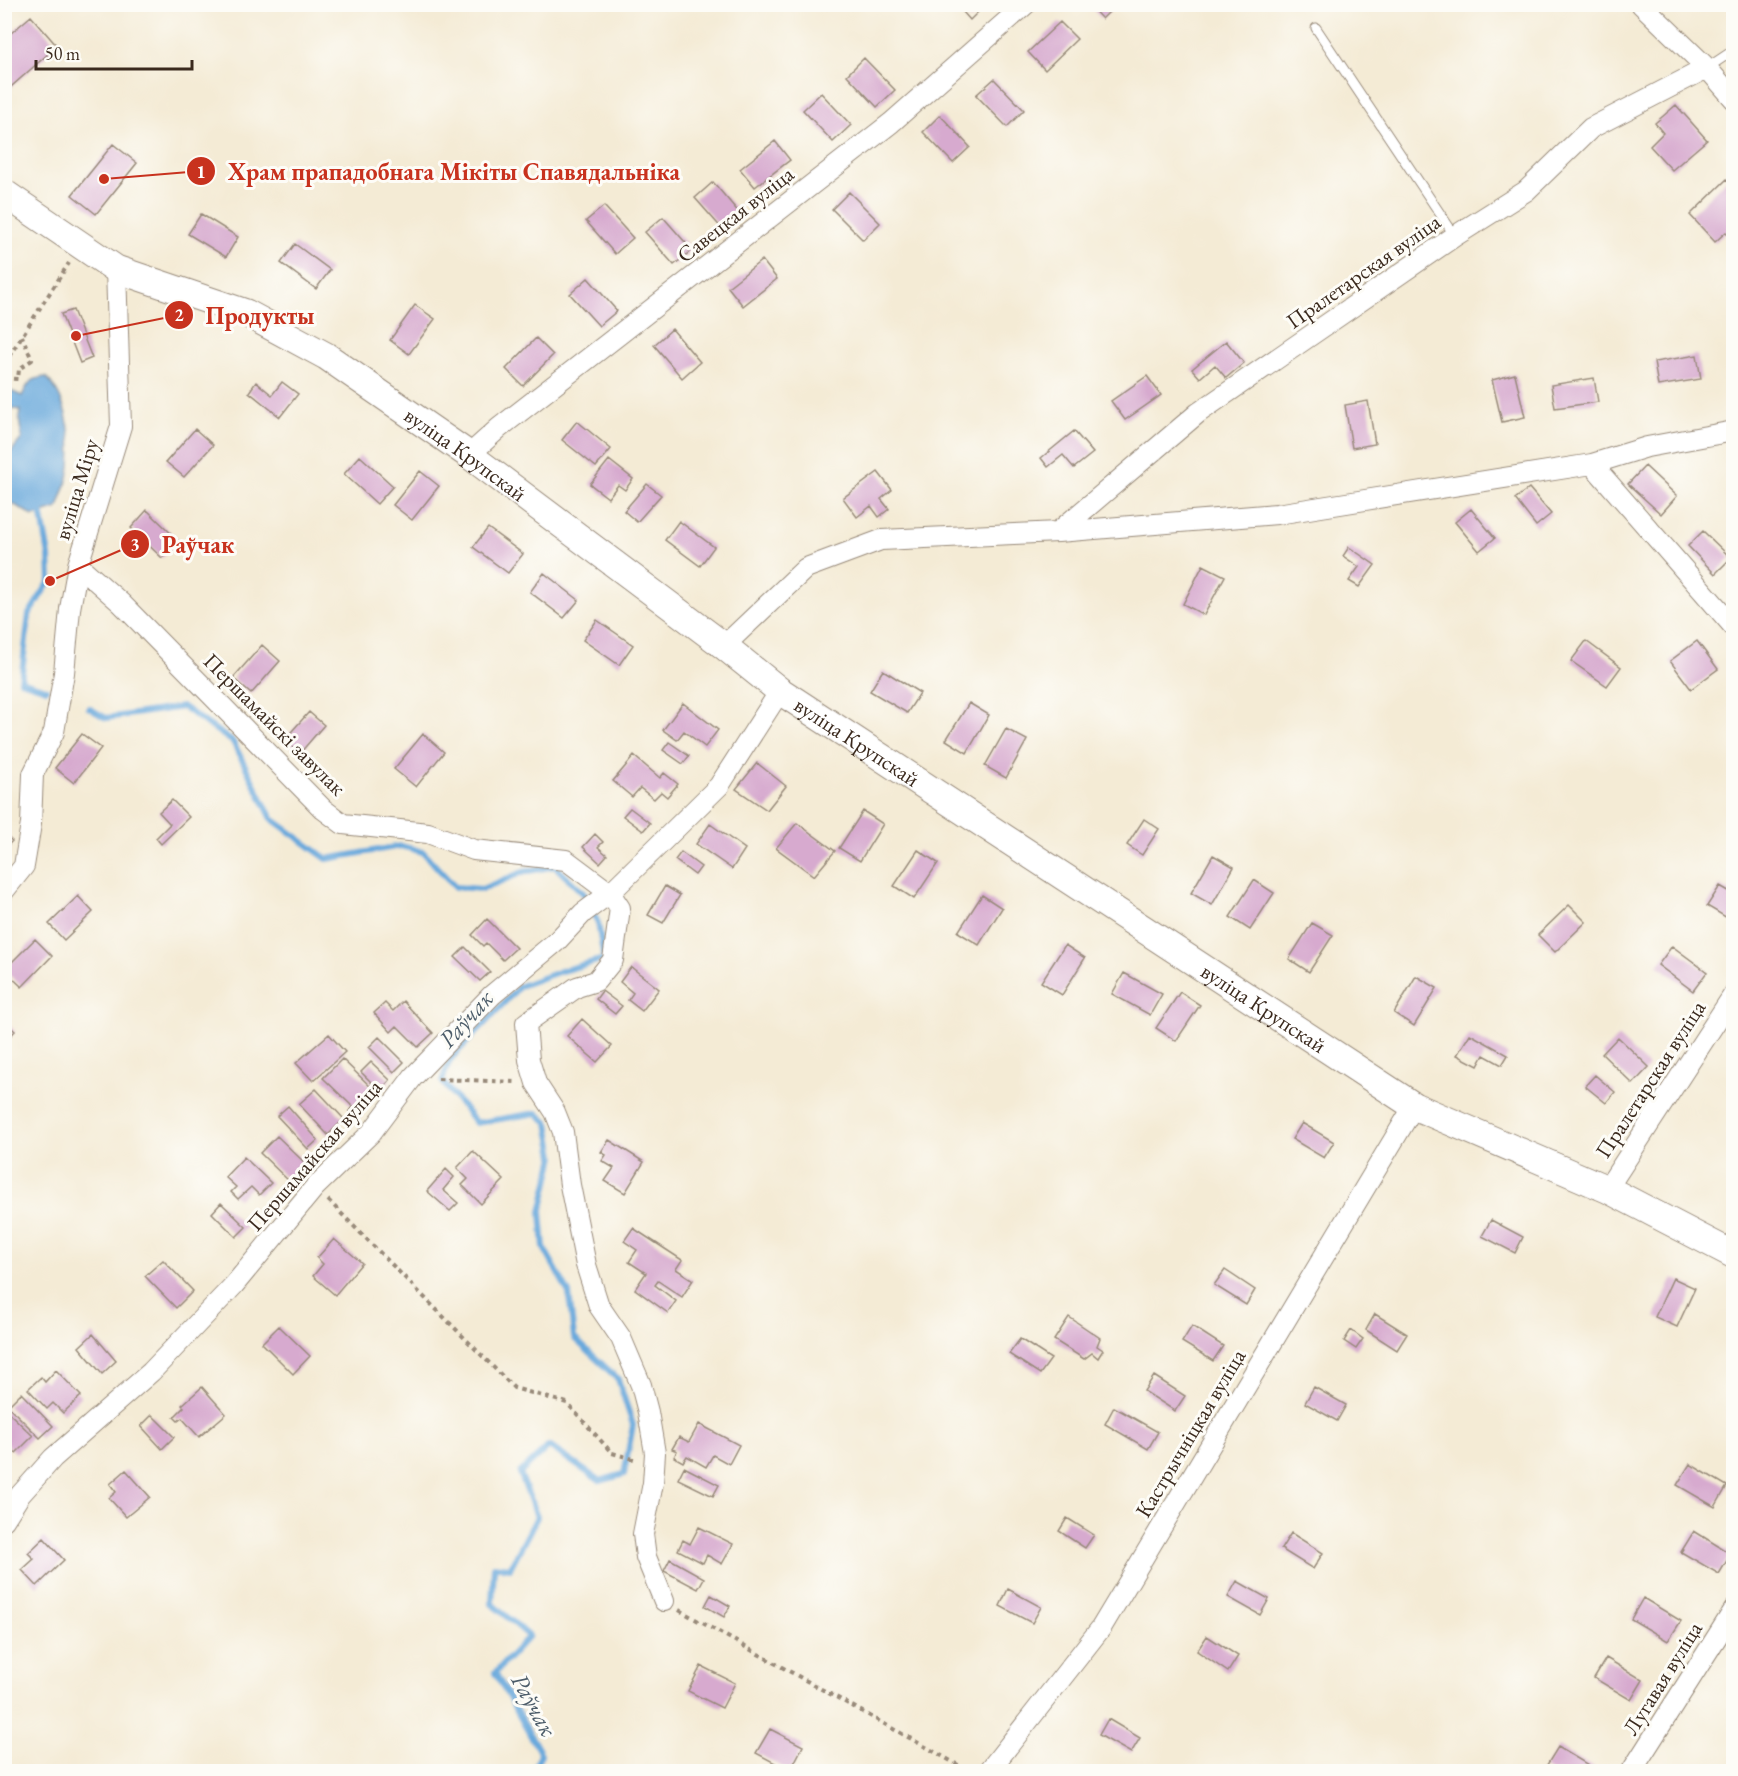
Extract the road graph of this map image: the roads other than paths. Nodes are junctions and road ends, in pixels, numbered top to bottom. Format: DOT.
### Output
graph roads {
  1 [pos="1026,4"];
  2 [pos="1641,4"];
  3 [pos="1316,28"];
  4 [pos="1734,50"];
  5 [pos="1707,68"];
  6 [pos="1734,99"];
  7 [pos="4,194"];
  8 [pos="1455,236"];
  9 [pos="116,269"];
  10 [pos="1734,431"];
  11 [pos="469,455"];
  12 [pos="1592,464"];
  13 [pos="1058,532"];
  14 [pos="78,565"];
  15 [pos="1734,627"];
  16 [pos="724,646"];
  17 [pos="780,691"];
  18 [pos="4,891"];
  19 [pos="604,897"];
  20 [pos="1734,994"];
  21 [pos="1414,1106"];
  22 [pos="1607,1189"];
  23 [pos="1734,1255"];
  24 [pos="4,1520"];
  25 [pos="664,1601"];
  26 [pos="1734,1610"];
  27 [pos="988,1772"];
  28 [pos="1631,1772"];
  1 -- 11 [label="street, Савецкая вуліца"];
  2 -- 5 [label="street"];
  3 -- 8 [label="lane"];
  4 -- 5 [label="lane"];
  5 -- 6 [label="street"];
  5 -- 8 [label="street, Пралетарская вуліца"];
  7 -- 9 [label="street, вуліца Крупскай"];
  8 -- 13 [label="street, Пралетарская вуліца"];
  9 -- 11 [label="street, вуліца Крупскай"];
  9 -- 14 [label="street, вуліца Міру"];
  10 -- 12 [label="street"];
  11 -- 16 [label="street, вуліца Крупскай"];
  12 -- 13 [label="street"];
  12 -- 15 [label="street"];
  13 -- 16 [label="street"];
  14 -- 18 [label="street, вуліца Міру"];
  14 -- 19 [label="street, Першамайскі завулак"];
  16 -- 17 [label="street, вуліца Крупскай"];
  17 -- 19 [label="street, Першамайская вуліца"];
  17 -- 21 [label="street, вуліца Крупскай"];
  19 -- 24 [label="street, Першамайская вуліца"];
  19 -- 25 [label="street"];
  20 -- 22 [label="street, Пралетарская вуліца"];
  21 -- 22 [label="street, вуліца Крупскай"];
  21 -- 27 [label="street, Кастрычніцкая вуліца"];
  22 -- 23 [label="street, вуліца Крупскай"];
  26 -- 28 [label="street, Лугавая вуліца"];
}
